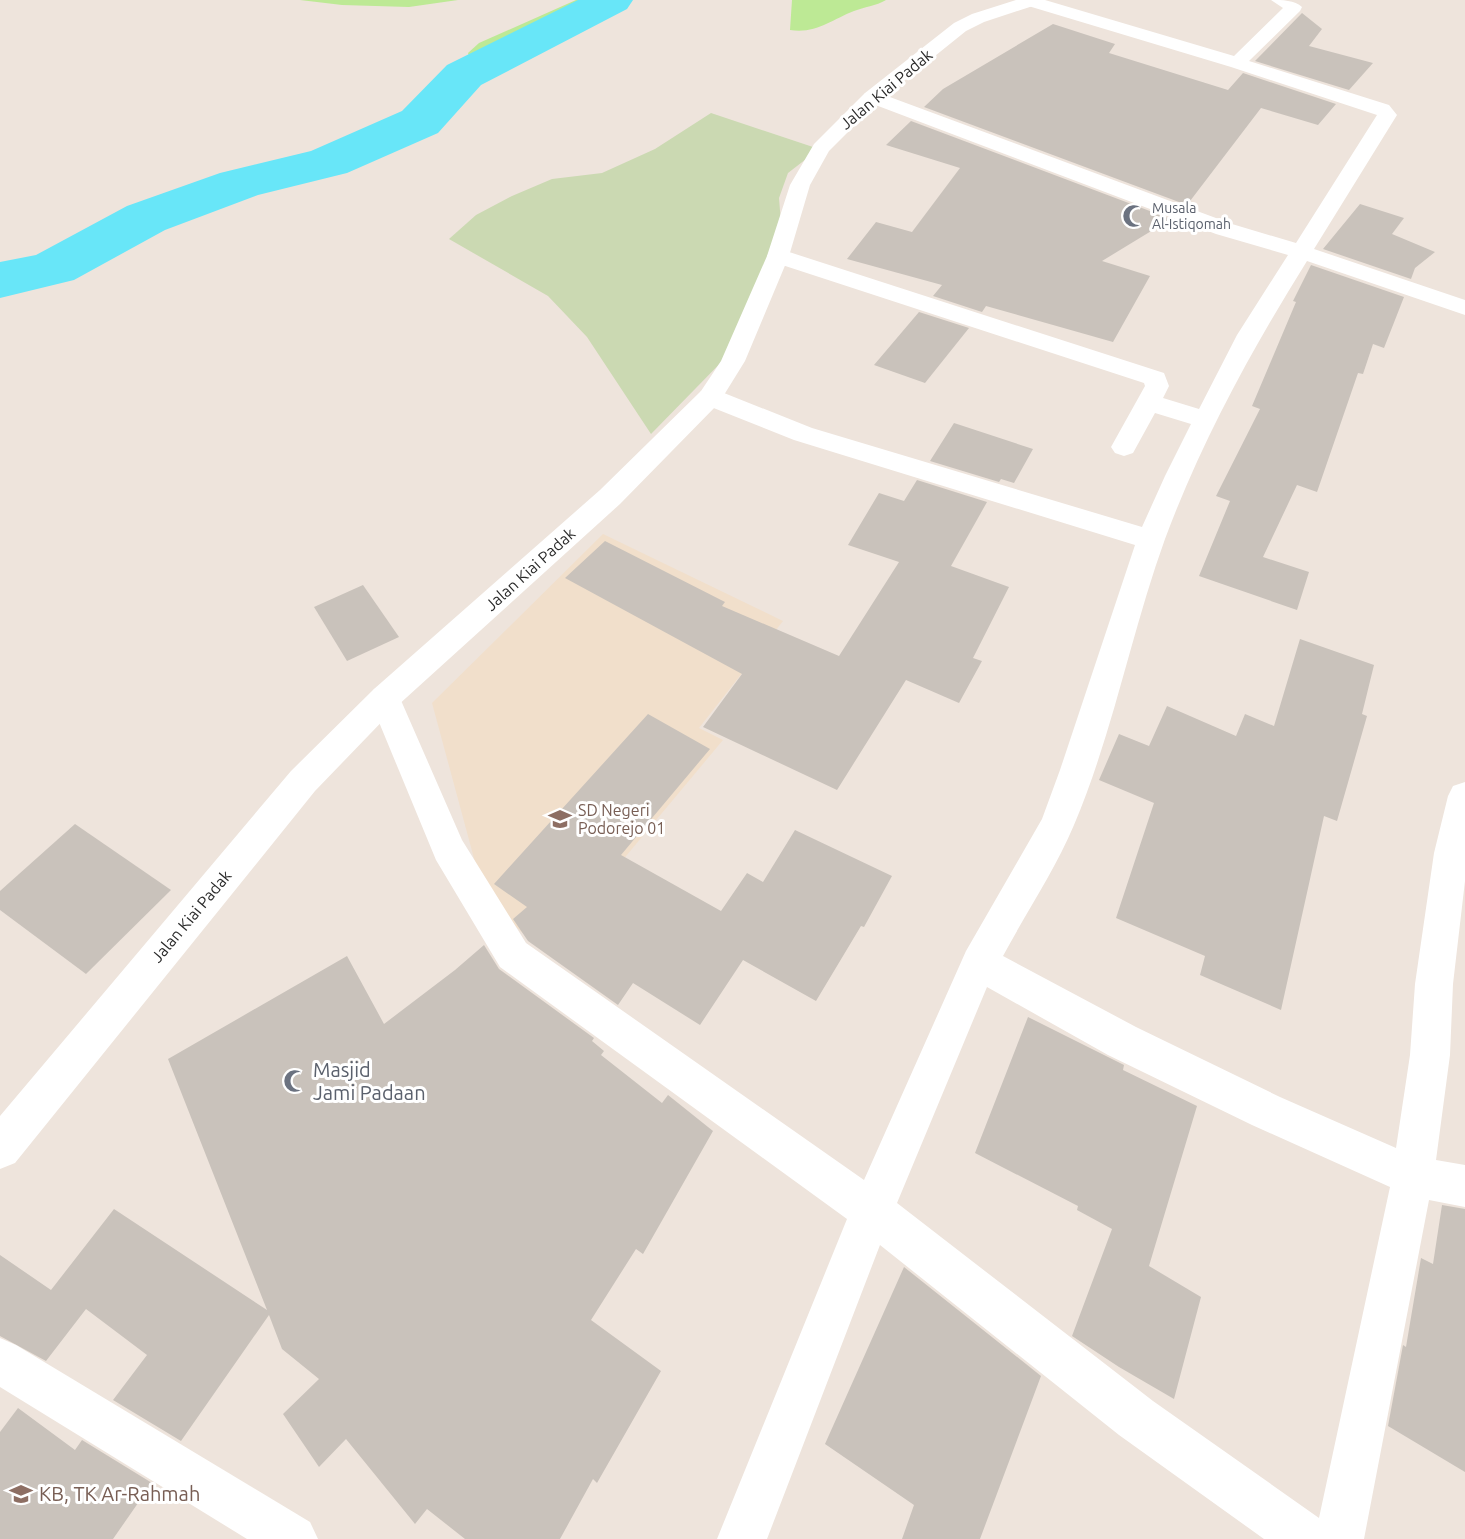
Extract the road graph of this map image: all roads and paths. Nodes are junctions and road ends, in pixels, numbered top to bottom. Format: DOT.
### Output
graph roads {
  1 [pos="1032,0"];
  2 [pos="1279,0"];
  3 [pos="1237,63"];
  4 [pos="872,97"];
  5 [pos="1303,252"];
  6 [pos="778,256"];
  7 [pos="1465,308"];
  8 [pos="710,397"];
  9 [pos="1149,402"];
  10 [pos="1205,420"];
  11 [pos="1124,447"];
  12 [pos="1151,540"];
  13 [pos="385,698"];
  14 [pos="1465,796"];
  15 [pos="979,963"];
  16 [pos="0,1148"];
  17 [pos="1413,1176"];
  18 [pos="1465,1186"];
  19 [pos="872,1211"];
  20 [pos="0,1361"];
  21 [pos="293,1539"];
  22 [pos="742,1539"];
  23 [pos="1306,1539"];
  24 [pos="1339,1539"];
  1 -- 3 [label="street"];
  1 -- 4 [label="street, Jalan Kiai Padak"];
  2 -- 3 [label="street"];
  3 -- 5 [label="street"];
  4 -- 5 [label="street"];
  4 -- 6 [label="street, Jalan Kiai Padak"];
  5 -- 7 [label="street"];
  5 -- 10 [label="street"];
  6 -- 8 [label="street, Jalan Kiai Padak"];
  6 -- 9 [label="street"];
  8 -- 12 [label="street"];
  8 -- 13 [label="street, Jalan Kiai Padak"];
  9 -- 10 [label="street"];
  9 -- 11 [label="street"];
  10 -- 12 [label="street"];
  12 -- 15 [label="street"];
  13 -- 16 [label="street, Jalan Kiai Padak"];
  13 -- 19 [label="street"];
  14 -- 17 [label="street"];
  15 -- 17 [label="street"];
  15 -- 19 [label="street"];
  17 -- 18 [label="street"];
  17 -- 24 [label="street"];
  19 -- 22 [label="street"];
  19 -- 23 [label="street"];
  20 -- 21 [label="street"];
}
